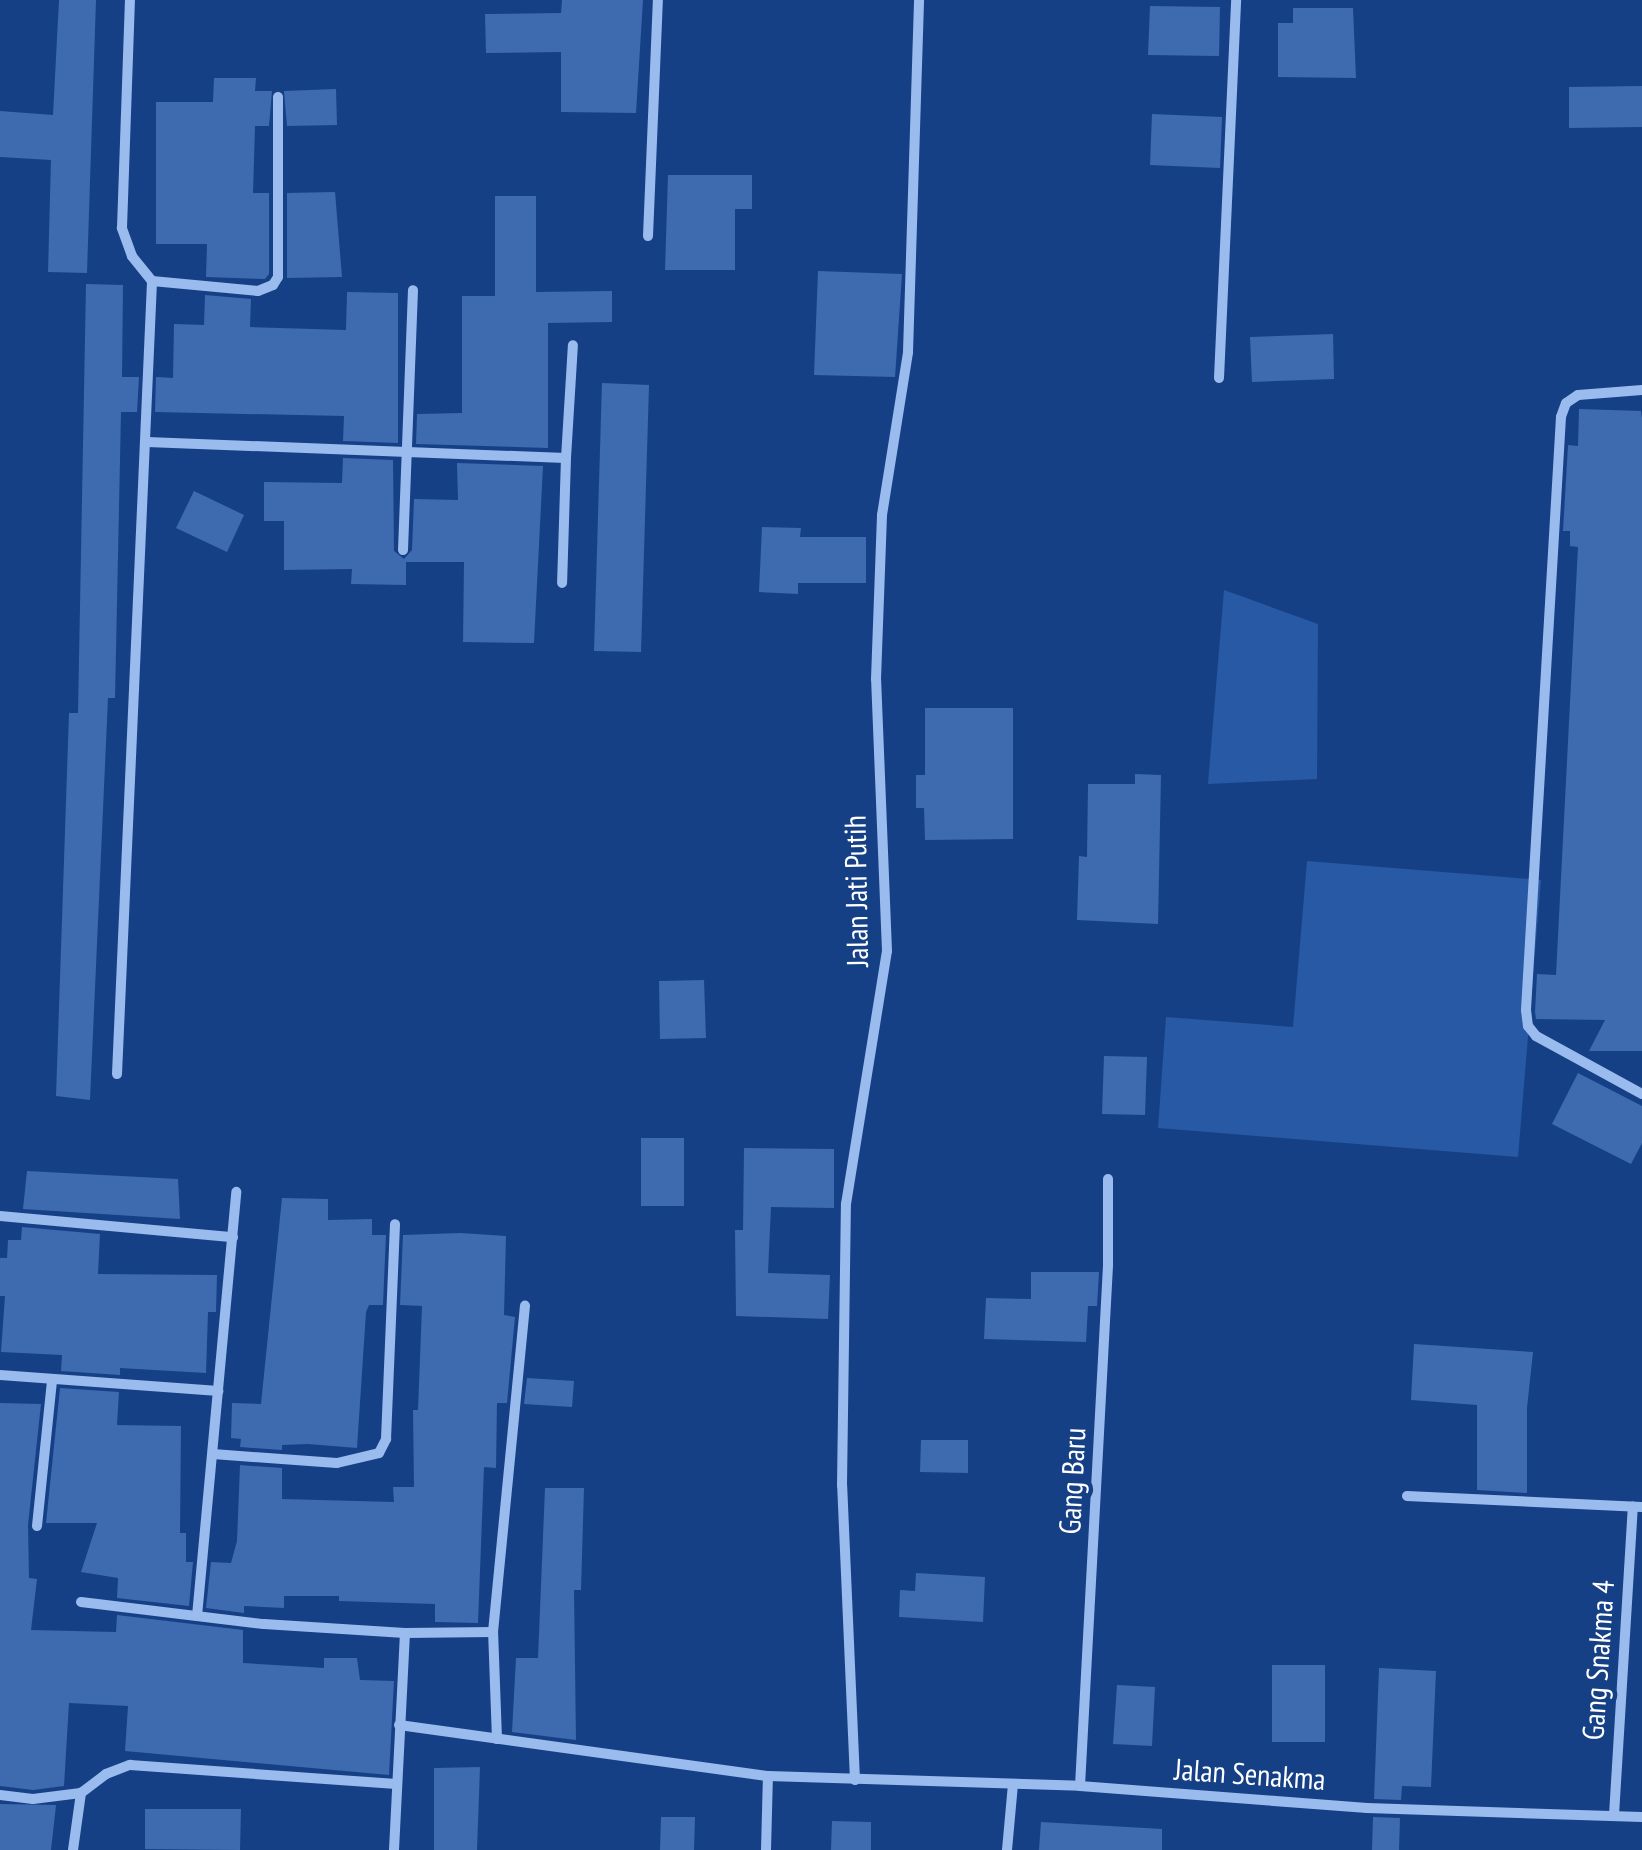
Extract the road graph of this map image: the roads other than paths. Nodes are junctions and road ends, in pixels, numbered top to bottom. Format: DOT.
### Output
graph roads {
  1 [pos="130,0"];
  2 [pos="658,0"];
  3 [pos="919,0"];
  4 [pos="1236,0"];
  5 [pos="278,97"];
  6 [pos="648,236"];
  7 [pos="152,281"];
  8 [pos="413,290"];
  9 [pos="572,345"];
  10 [pos="1219,378"];
  11 [pos="1642,390"];
  12 [pos="146,442"];
  13 [pos="406,452"];
  14 [pos="566,458"];
  15 [pos="403,550"];
  16 [pos="562,582"];
  17 [pos="117,1074"];
  18 [pos="1642,1094"];
  19 [pos="1108,1179"];
  20 [pos="236,1192"];
  21 [pos="0,1216"];
  22 [pos="395,1224"];
  23 [pos="233,1238"];
  24 [pos="525,1306"];
  25 [pos="0,1375"];
  26 [pos="52,1380"];
  27 [pos="218,1391"];
  28 [pos="213,1454"];
  29 [pos="1408,1496"];
  30 [pos="1638,1507"];
  31 [pos="37,1526"];
  32 [pos="81,1602"];
  33 [pos="197,1616"];
  34 [pos="493,1632"];
  35 [pos="405,1633"];
  36 [pos="399,1725"];
  37 [pos="498,1739"];
  38 [pos="768,1776"];
  39 [pos="855,1780"];
  40 [pos="396,1784"];
  41 [pos="1013,1784"];
  42 [pos="1080,1786"];
  43 [pos="81,1793"];
  44 [pos="0,1795"];
  45 [pos="1614,1815"];
  46 [pos="1642,1817"];
  47 [pos="73,1850"];
  48 [pos="394,1850"];
  49 [pos="766,1850"];
  50 [pos="1007,1850"];
  1 -- 7 [label="street"];
  2 -- 6 [label="street"];
  3 -- 39 [label="street, Jalan Jati Putih"];
  4 -- 10 [label="street"];
  5 -- 7 [label="street"];
  7 -- 12 [label="street"];
  8 -- 13 [label="street"];
  9 -- 14 [label="street"];
  11 -- 18 [label="street"];
  12 -- 13 [label="street"];
  12 -- 17 [label="street"];
  13 -- 14 [label="street"];
  13 -- 15 [label="street"];
  14 -- 16 [label="street"];
  19 -- 42 [label="street, Gang Baru"];
  20 -- 23 [label="street"];
  21 -- 23 [label="street"];
  22 -- 28 [label="street"];
  23 -- 27 [label="street"];
  24 -- 34 [label="street"];
  25 -- 26 [label="street"];
  26 -- 27 [label="street"];
  26 -- 31 [label="street"];
  27 -- 28 [label="street"];
  28 -- 33 [label="street"];
  29 -- 30 [label="street"];
  30 -- 45 [label="street, Gang Snakma 4"];
  32 -- 33 [label="street"];
  33 -- 35 [label="street"];
  34 -- 35 [label="street"];
  34 -- 37 [label="street"];
  35 -- 36 [label="street"];
  36 -- 37 [label="street, Jalan Senakma"];
  36 -- 40 [label="street"];
  37 -- 38 [label="street, Jalan Senakma"];
  38 -- 39 [label="street, Jalan Senakma"];
  38 -- 49 [label="street"];
  39 -- 41 [label="street, Jalan Senakma"];
  40 -- 43 [label="street"];
  40 -- 48 [label="street"];
  41 -- 42 [label="street, Jalan Senakma"];
  41 -- 50 [label="street"];
  42 -- 45 [label="street, Jalan Senakma"];
  43 -- 44 [label="street"];
  43 -- 47 [label="street"];
  45 -- 46 [label="street, Jalan Senakma"];
}
